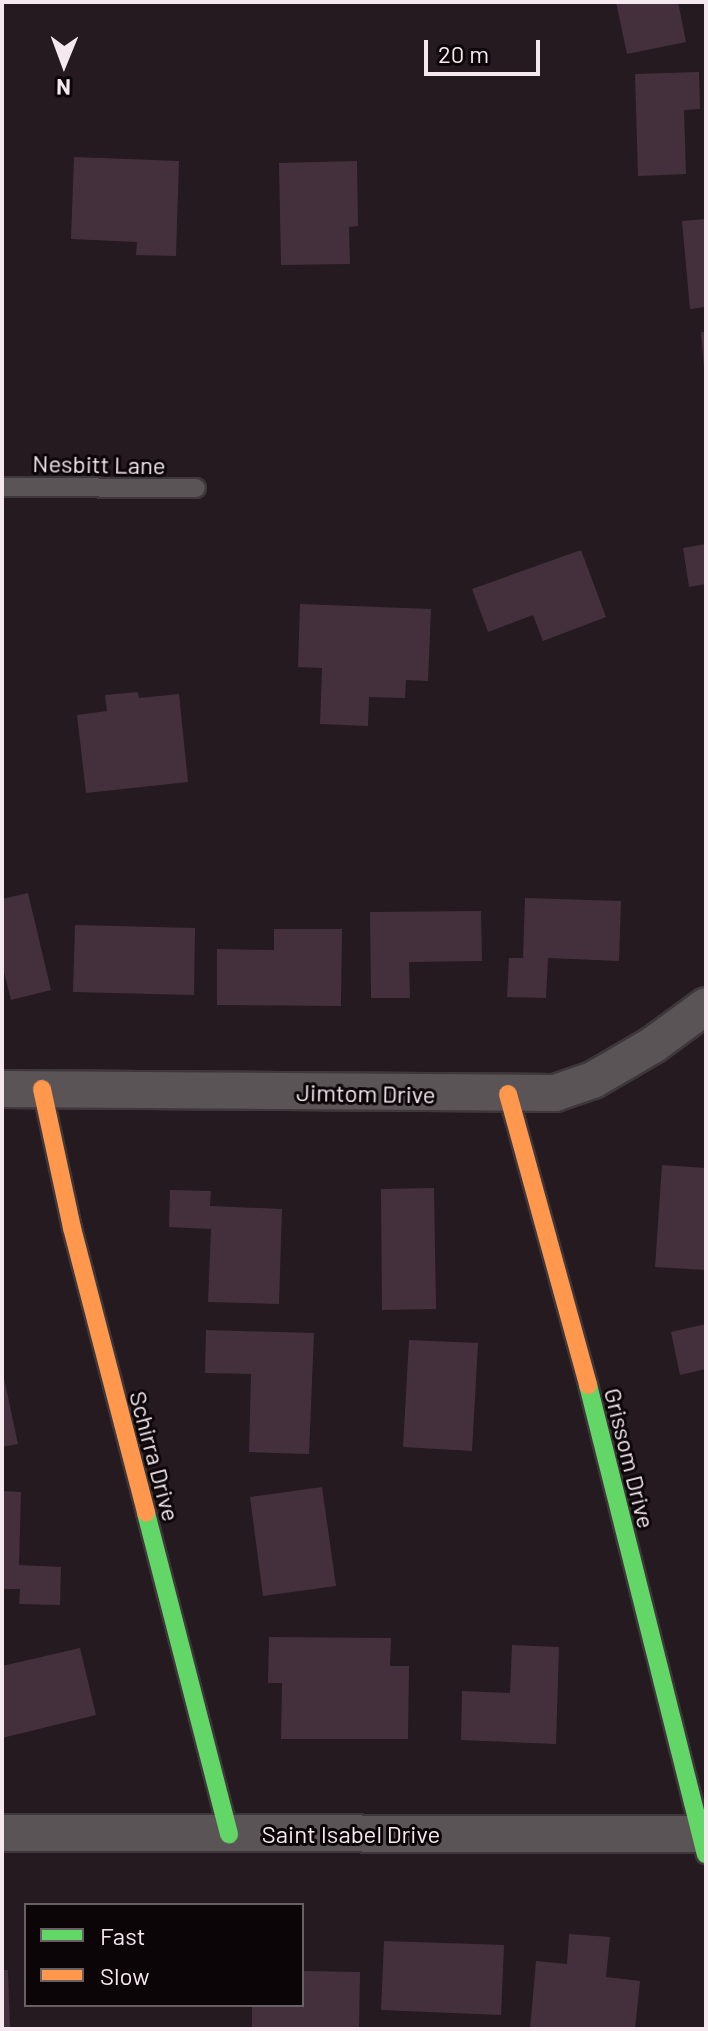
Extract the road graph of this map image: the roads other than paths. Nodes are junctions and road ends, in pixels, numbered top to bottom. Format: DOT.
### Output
graph roads {
  1 [pos="2,487"];
  2 [pos="196,488"];
  3 [pos="706,1006"];
  4 [pos="2,1089"];
  5 [pos="42,1089"];
  6 [pos="508,1094"];
  7 [pos="2,1833"];
  8 [pos="229,1834"];
  9 [pos="703,1844"];
  1 -- 2 [label="lane, Nesbitt Lane"];
  3 -- 6 [label="street, Jimtom Drive"];
  4 -- 5 [label="street, Jimtom Drive"];
  5 -- 6 [label="street, Jimtom Drive"];
  5 -- 8 [label="street, Schirra Drive"];
  6 -- 9 [label="street, Grissom Drive"];
  7 -- 8 [label="street, Saint Isabel Drive"];
  8 -- 9 [label="street, Saint Isabel Drive"];
}
